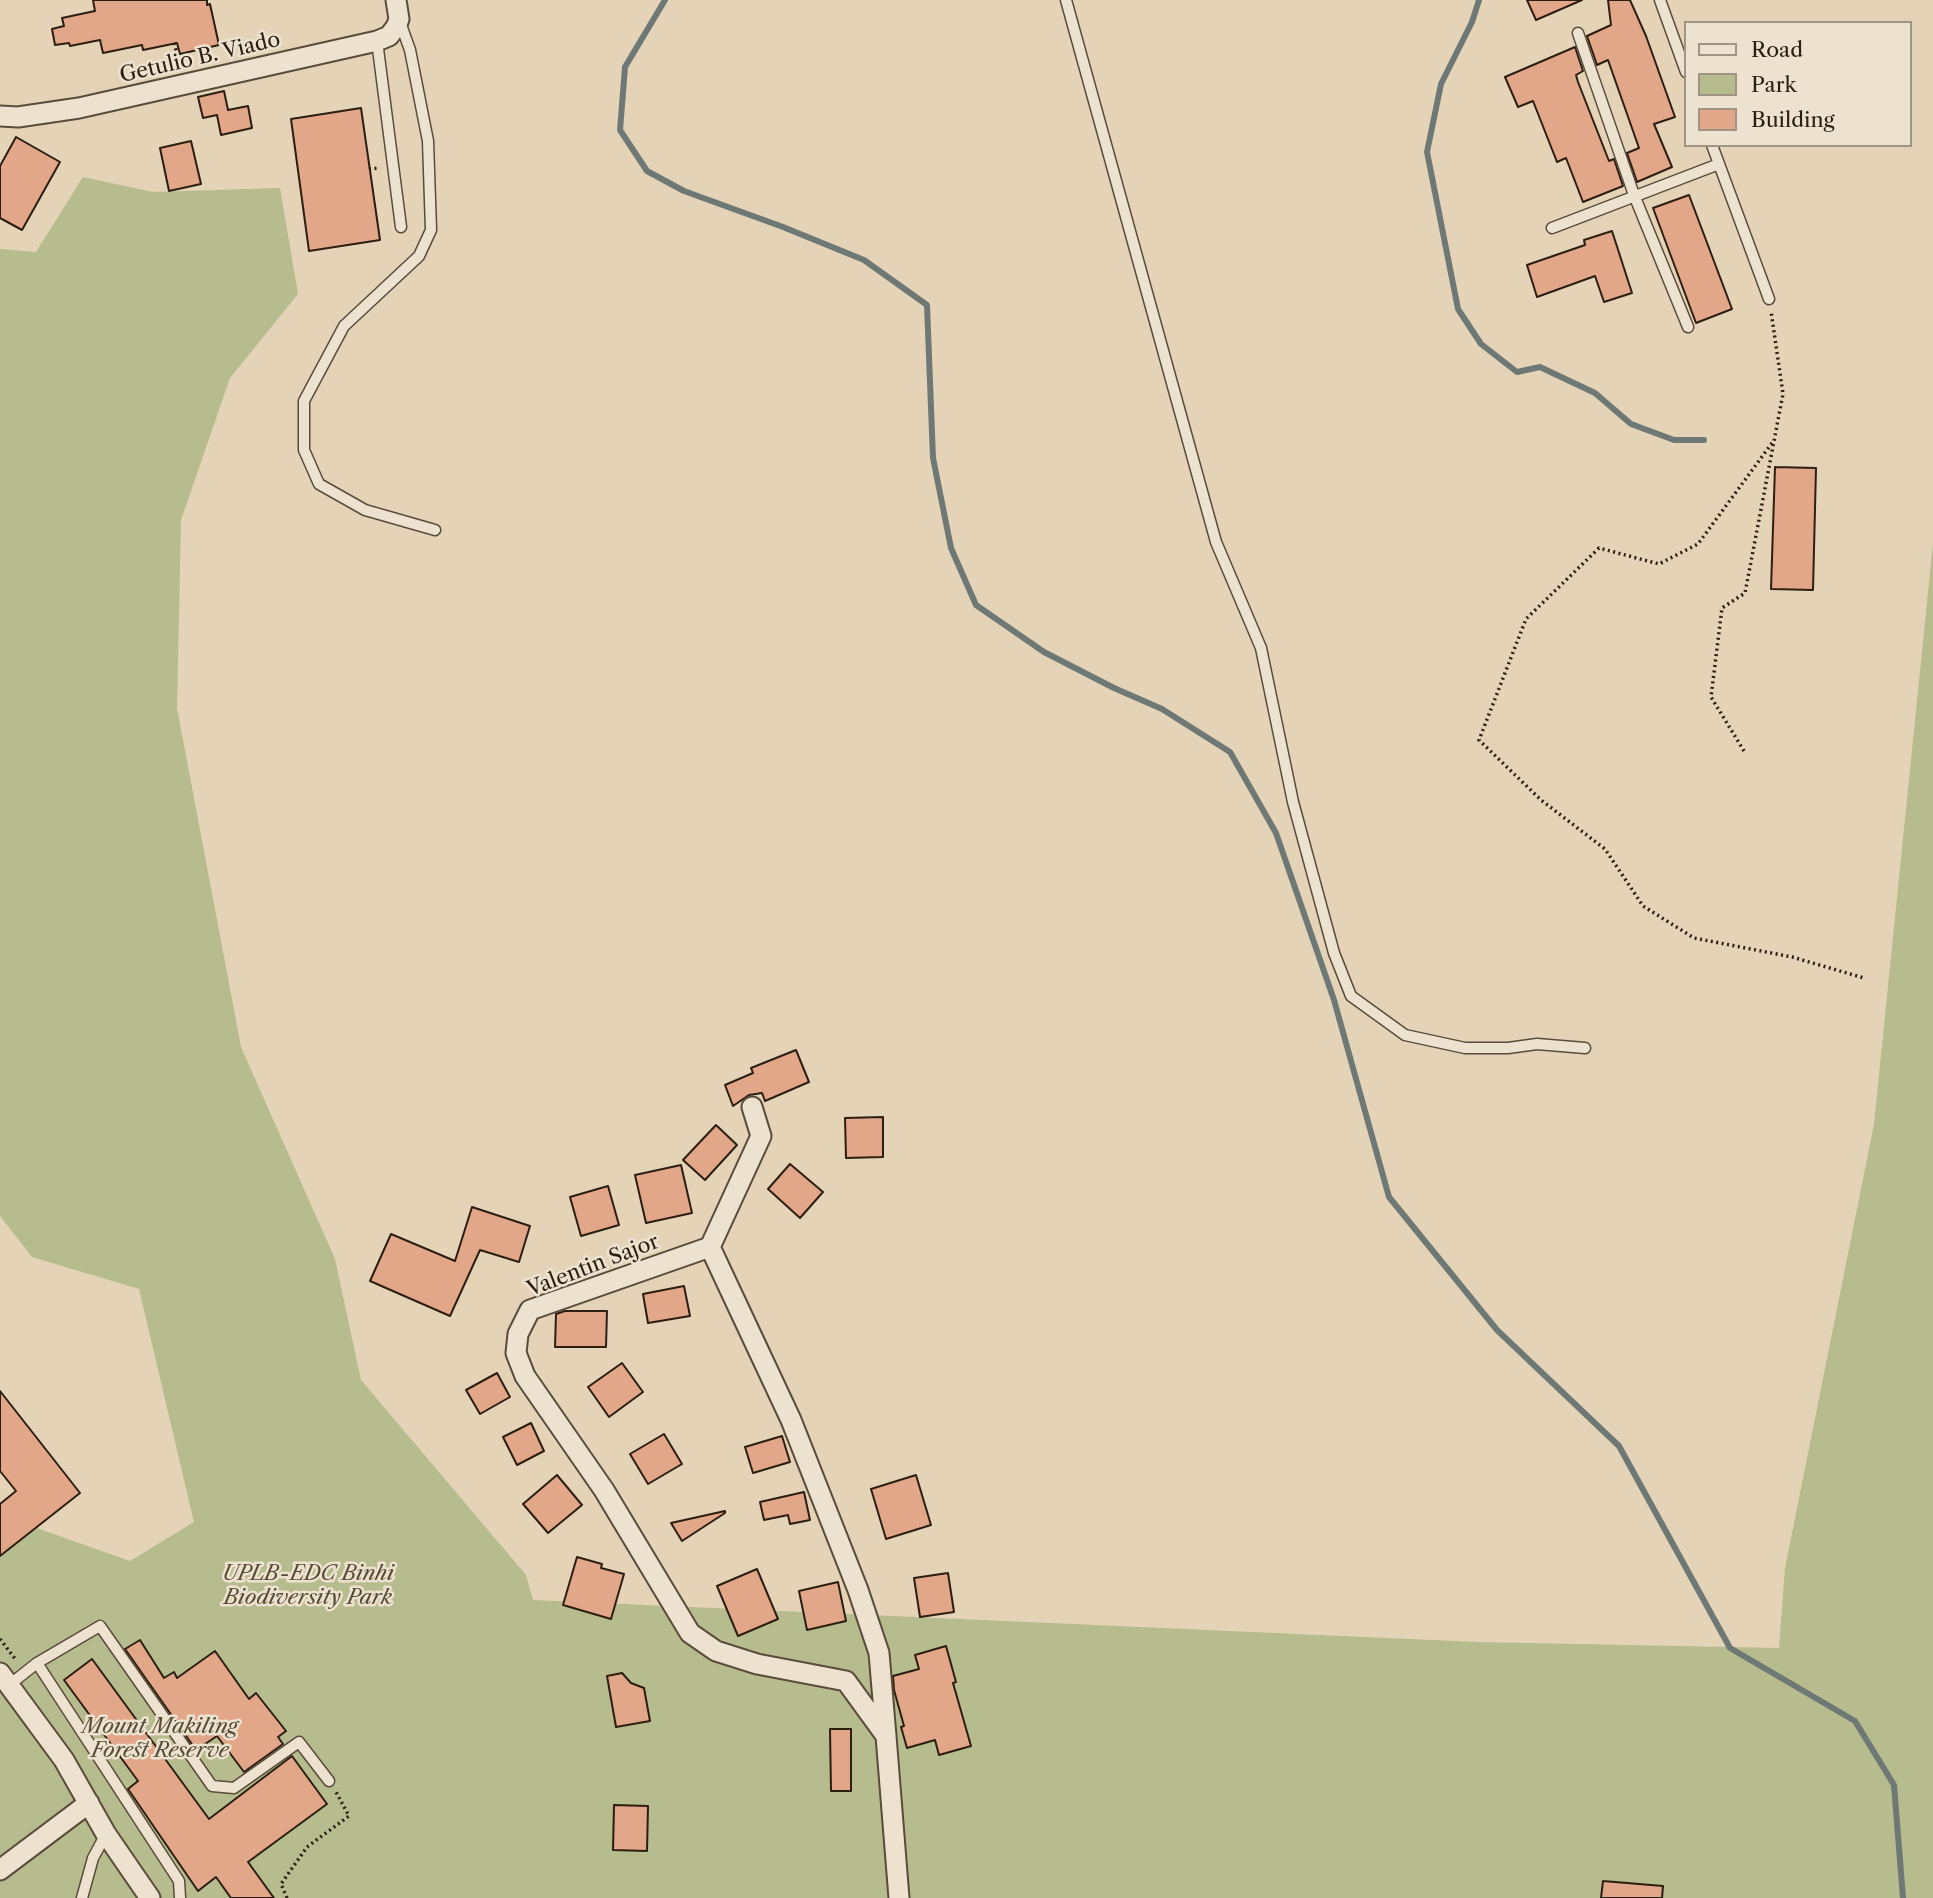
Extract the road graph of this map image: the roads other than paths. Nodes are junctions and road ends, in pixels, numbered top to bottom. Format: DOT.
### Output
graph roads {
  1 [pos="1066,0"];
  2 [pos="1660,0"];
  3 [pos="398,10"];
  4 [pos="1578,33"];
  5 [pos="377,41"];
  6 [pos="1685,69"];
  7 [pos="0,116"];
  8 [pos="1713,147"];
  9 [pos="1719,164"];
  10 [pos="1634,195"];
  11 [pos="401,227"];
  12 [pos="1552,228"];
  13 [pos="1769,299"];
  14 [pos="1688,327"];
  15 [pos="435,530"];
  16 [pos="1585,1048"];
  17 [pos="752,1107"];
  18 [pos="710,1247"];
  19 [pos="37,1663"];
  20 [pos="4,1680"];
  21 [pos="886,1736"];
  22 [pos="329,1781"];
  23 [pos="89,1803"];
  24 [pos="106,1834"];
  25 [pos="0,1870"];
  26 [pos="82,1898"];
  27 [pos="149,1898"];
  28 [pos="180,1898"];
  29 [pos="899,1898"];
  1 -- 16 [label="lane"];
  2 -- 6 [label="lane"];
  3 -- 5 [label="street"];
  3 -- 15 [label="lane"];
  4 -- 10 [label="lane"];
  5 -- 7 [label="street, Getulio B. Viado"];
  5 -- 11 [label="lane"];
  8 -- 9 [label="lane"];
  9 -- 10 [label="lane"];
  9 -- 13 [label="lane"];
  10 -- 12 [label="lane"];
  10 -- 14 [label="lane"];
  17 -- 18 [label="street"];
  18 -- 21 [label="street"];
  18 -- 21 [label="street, Valentin Sajor"];
  19 -- 20 [label="lane"];
  19 -- 22 [label="lane"];
  19 -- 28 [label="lane"];
  20 -- 23 [label="street"];
  21 -- 29 [label="street"];
  23 -- 24 [label="street"];
  23 -- 25 [label="street"];
  24 -- 26 [label="lane"];
  24 -- 27 [label="street"];
}
